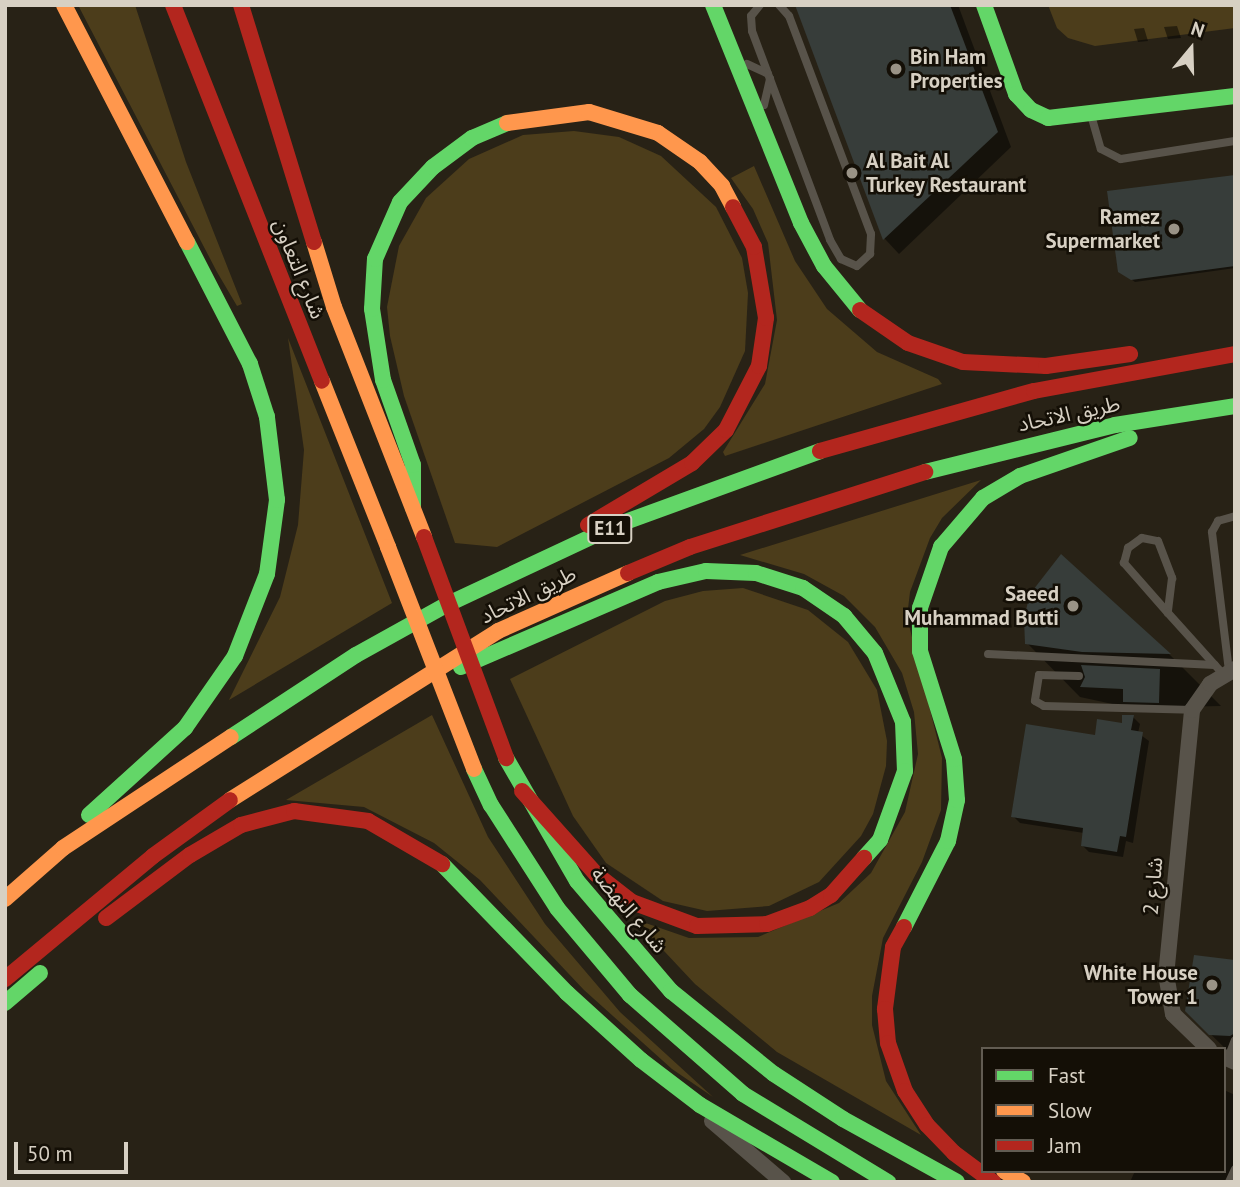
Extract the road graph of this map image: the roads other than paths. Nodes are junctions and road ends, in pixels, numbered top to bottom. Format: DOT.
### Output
graph roads {
  1 [pos="64,5"];
  2 [pos="173,5"];
  3 [pos="241,5"];
  4 [pos="713,5"];
  5 [pos="760,5"];
  6 [pos="779,5"];
  7 [pos="984,5"];
  8 [pos="723,31"];
  9 [pos="769,76"];
  10 [pos="1235,96"];
  11 [pos="1091,115"];
  12 [pos="1235,141"];
  13 [pos="773,156"];
  14 [pos="1227,355"];
  15 [pos="1235,406"];
  16 [pos="1208,411"];
  17 [pos="413,508"];
  18 [pos="1235,516"];
  19 [pos="424,537"];
  20 [pos="539,560"];
  21 [pos="1168,613"];
  22 [pos="1235,621"];
  23 [pos="1225,623"];
  24 [pos="988,654"];
  25 [pos="1225,670"];
  26 [pos="1079,676"];
  27 [pos="396,691"];
  28 [pos="1192,710"];
  29 [pos="522,791"];
  30 [pos="63,848"];
  31 [pos="5,899"];
  32 [pos="5,979"];
  33 [pos="5,1003"];
  34 [pos="886,1030"];
  35 [pos="1235,1040"];
  36 [pos="1207,1047"];
  37 [pos="1229,1059"];
  38 [pos="700,1105"];
  39 [pos="981,1155"];
  40 [pos="1234,1171"];
  41 [pos="1007,1173"];
  42 [pos="783,1182"];
  43 [pos="832,1182"];
  44 [pos="888,1182"];
  45 [pos="957,1182"];
  46 [pos="993,1182"];
  47 [pos="1023,1182"];
  48 [pos="1229,1182"];
  1 -- 30 [label="main road"];
  2 -- 44 [label="main road, شارع التعاون, bridge"];
  3 -- 17 [label="main road, شارع التعاون"];
  4 -- 8 [label="main road"];
  5 -- 9 [label="lane"];
  6 -- 9 [label="lane"];
  7 -- 11 [label="main road"];
  8 -- 9 [label="lane"];
  8 -- 13 [label="main road"];
  9 -- 13 [label="lane"];
  10 -- 11 [label="main road"];
  11 -- 12 [label="lane"];
  13 -- 14 [label="main road"];
  14 -- 20 [label="main road, طريق الاتحاد / E11"];
  15 -- 16 [label="main road, طريق الاتحاد / E11"];
  16 -- 27 [label="main road, طريق الاتحاد / E11"];
  16 -- 34 [label="main road"];
  17 -- 19 [label="main road, شارع التعاون"];
  17 -- 20 [label="main road"];
  18 -- 23 [label="lane"];
  19 -- 29 [label="main road, شارع النهضة, bridge"];
  20 -- 30 [label="main road, طريق الاتحاد / E11"];
  21 -- 21 [label="lane"];
  21 -- 25 [label="lane"];
  22 -- 23 [label="lane"];
  23 -- 25 [label="lane"];
  24 -- 25 [label="lane"];
  25 -- 28 [label="street"];
  26 -- 28 [label="lane"];
  27 -- 29 [label="main road"];
  27 -- 32 [label="main road, طريق الاتحاد / E11"];
  28 -- 36 [label="street, شارع 2"];
  29 -- 45 [label="main road, شارع النهضة"];
  30 -- 31 [label="main road, طريق الاتحاد / E11"];
  33 -- 38 [label="main road"];
  34 -- 39 [label="main road"];
  34 -- 46 [label="main road"];
  35 -- 37 [label="lane"];
  38 -- 42 [label="street"];
  38 -- 43 [label="main road"];
  40 -- 48 [label="lane"];
  41 -- 47 [label="main road"];
}
